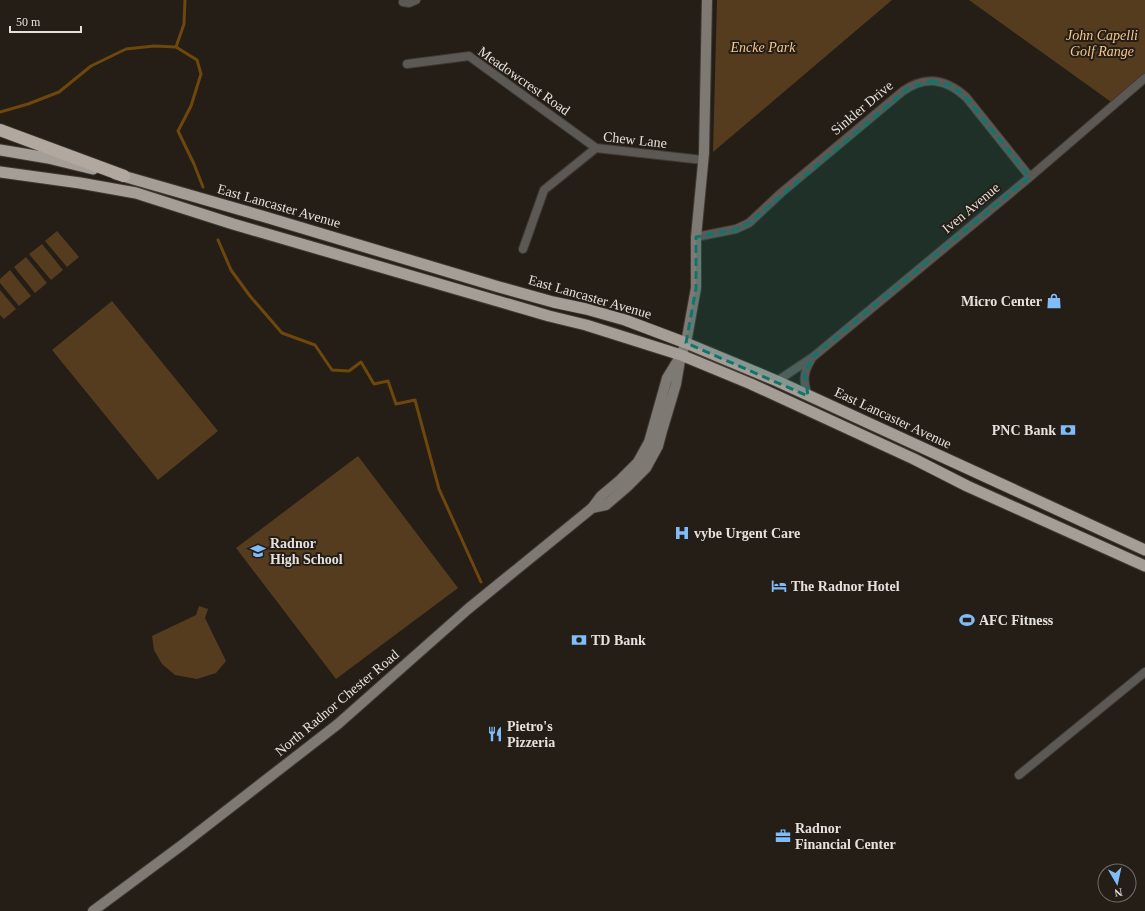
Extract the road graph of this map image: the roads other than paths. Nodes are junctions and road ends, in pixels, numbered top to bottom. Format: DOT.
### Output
graph roads {
  1 [pos="416,0"];
  2 [pos="707,0"];
  3 [pos="403,2"];
  4 [pos="407,64"];
  5 [pos="1144,83"];
  6 [pos="0,130"];
  7 [pos="596,148"];
  8 [pos="0,150"];
  9 [pos="703,160"];
  10 [pos="0,172"];
  11 [pos="124,176"];
  12 [pos="1030,177"];
  13 [pos="696,237"];
  14 [pos="523,249"];
  15 [pos="686,343"];
  16 [pos="682,355"];
  17 [pos="813,357"];
  18 [pos="777,381"];
  19 [pos="808,396"];
  20 [pos="1145,550"];
  21 [pos="1145,566"];
  22 [pos="1145,672"];
  23 [pos="1019,775"];
  24 [pos="93,911"];
  1 -- 3 [label="street"];
  2 -- 9 [label="main road, North Radnor Chester Road"];
  4 -- 7 [label="street, Meadowcrest Road"];
  5 -- 12 [label="street, Iven Avenue"];
  6 -- 11 [label="highway"];
  7 -- 9 [label="street, Chew Lane"];
  7 -- 14 [label="street, Chew Lane"];
  8 -- 11 [label="highway, East Lancaster Avenue"];
  9 -- 13 [label="main road, North Radnor Chester Road"];
  10 -- 16 [label="highway, East Lancaster Avenue"];
  11 -- 15 [label="highway, East Lancaster Avenue"];
  12 -- 13 [label="street, Sinkler Drive"];
  12 -- 17 [label="street, Iven Avenue"];
  13 -- 15 [label="main road, North Radnor Chester Road"];
  15 -- 16 [label="main road, North Radnor Chester Road"];
  15 -- 18 [label="highway, East Lancaster Avenue"];
  16 -- 21 [label="highway, East Lancaster Avenue"];
  16 -- 24 [label="main road, North Radnor Chester Road"];
  17 -- 18 [label="street, Iven Avenue"];
  17 -- 19 [label="street, Iven Avenue"];
  18 -- 19 [label="highway, East Lancaster Avenue"];
  19 -- 20 [label="highway, East Lancaster Avenue"];
  22 -- 23 [label="street"];
}
